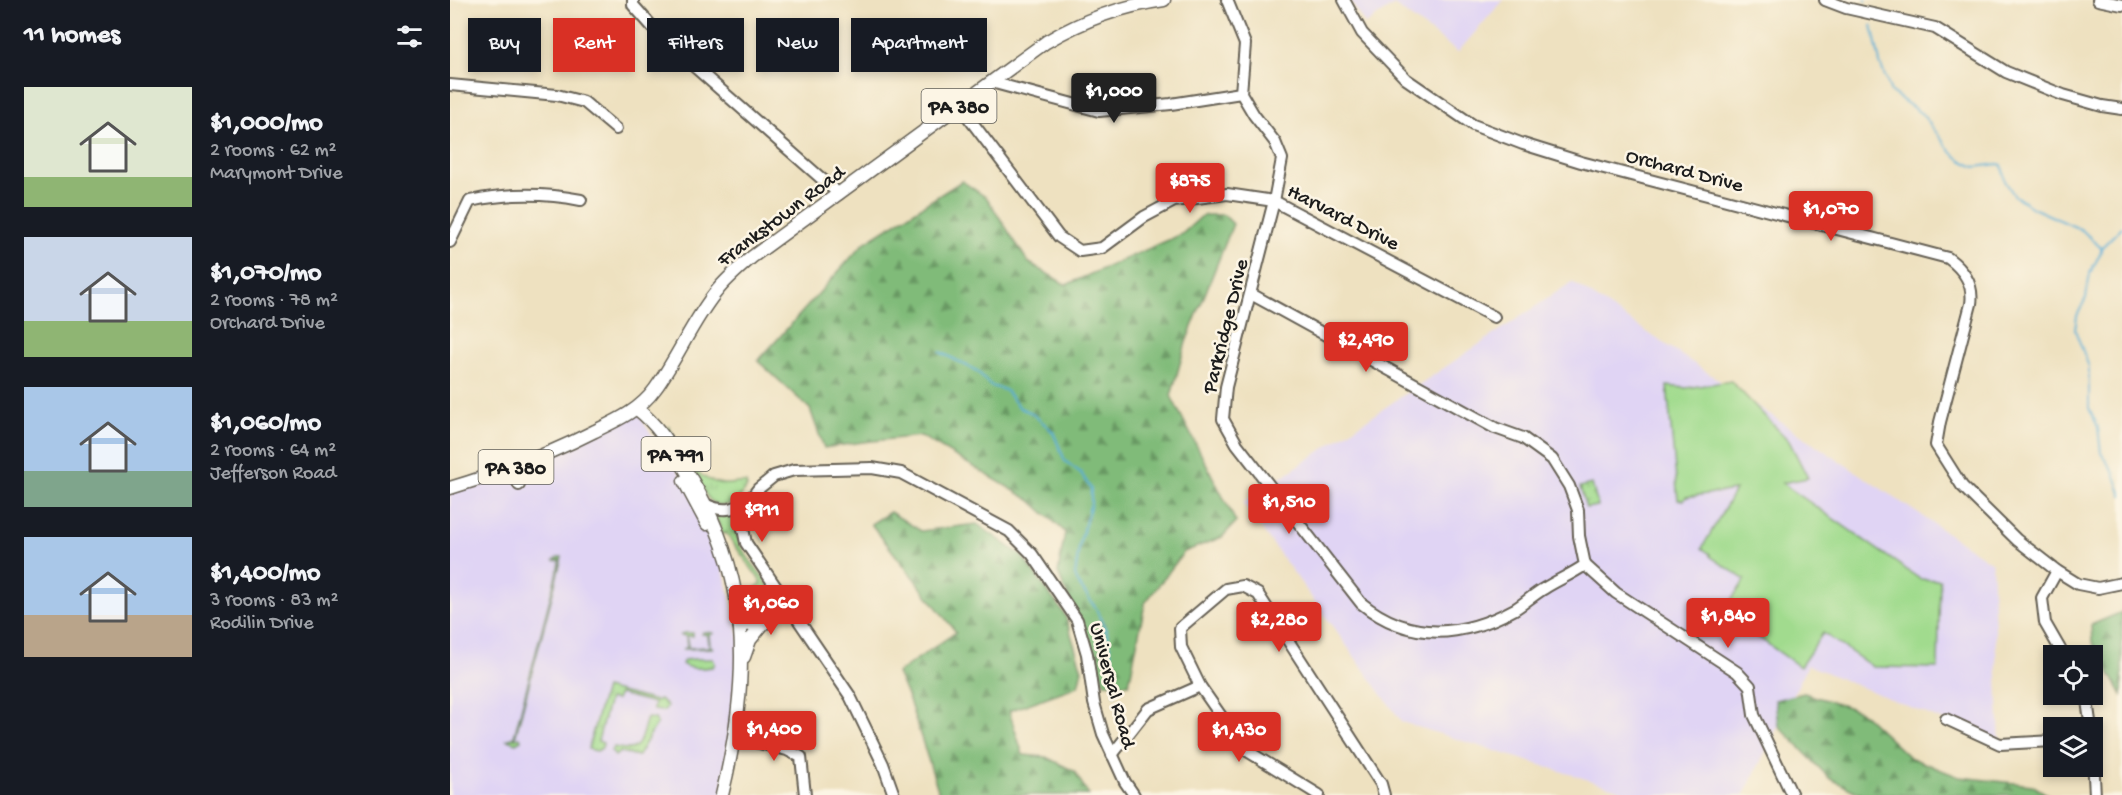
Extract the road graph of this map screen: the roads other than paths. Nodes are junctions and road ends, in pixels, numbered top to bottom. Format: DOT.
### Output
graph roads {
  1 [pos="633,0"];
  2 [pos="1164,0"];
  3 [pos="1227,0"];
  4 [pos="1344,0"];
  5 [pos="1825,0"];
  6 [pos="2098,0"];
  7 [pos="2122,5"];
  8 [pos="991,82"];
  9 [pos="450,85"];
  10 [pos="1241,93"];
  11 [pos="959,105"];
  12 [pos="2122,109"];
  13 [pos="616,129"];
  14 [pos="839,194"];
  15 [pos="581,200"];
  16 [pos="1274,201"];
  17 [pos="450,242"];
  18 [pos="1251,294"];
  19 [pos="1494,317"];
  20 [pos="637,409"];
  21 [pos="513,468"];
  22 [pos="519,485"];
  23 [pos="450,488"];
  24 [pos="748,502"];
  25 [pos="707,505"];
  26 [pos="1585,565"];
  27 [pos="2057,571"];
  28 [pos="2122,583"];
  29 [pos="787,606"];
  30 [pos="764,624"];
  31 [pos="739,625"];
  32 [pos="2058,645"];
  33 [pos="742,664"];
  34 [pos="1200,686"];
  35 [pos="1946,719"];
  36 [pos="735,737"];
  37 [pos="2043,742"];
  38 [pos="1112,755"];
  39 [pos="2095,777"];
  40 [pos="722,795"];
  41 [pos="805,795"];
  42 [pos="894,795"];
  43 [pos="1134,795"];
  44 [pos="1319,795"];
  45 [pos="1384,795"];
  46 [pos="1792,795"];
  47 [pos="2096,795"];
  1 -- 14 [label="street"];
  2 -- 8 [label="main road, Frankstown Road / PA 380"];
  3 -- 10 [label="street"];
  4 -- 27 [label="street, Orchard Drive"];
  5 -- 12 [label="street"];
  6 -- 7 [label="street"];
  8 -- 10 [label="street"];
  8 -- 11 [label="main road, Frankstown Road / PA 380"];
  9 -- 13 [label="street"];
  10 -- 16 [label="street, Parkridge Drive"];
  11 -- 14 [label="main road, Frankstown Road / PA 380"];
  11 -- 16 [label="street, Harvard Drive"];
  14 -- 20 [label="main road, Frankstown Road / PA 380"];
  15 -- 17 [label="street"];
  16 -- 18 [label="street, Parkridge Drive"];
  16 -- 19 [label="street, Harvard Drive"];
  18 -- 26 [label="street"];
  18 -- 26 [label="street, Parkridge Drive"];
  20 -- 21 [label="main road, Frankstown Road / PA 380"];
  20 -- 25 [label="main road, PA 791"];
  20 -- 31 [label="main road, PA 791"];
  21 -- 22 [label="street"];
  21 -- 23 [label="main road, Frankstown Road / PA 380"];
  24 -- 25 [label="street, Universal Road"];
  24 -- 29 [label="street"];
  24 -- 38 [label="street, Universal Road"];
  25 -- 31 [label="main road, PA 791"];
  26 -- 46 [label="street"];
  27 -- 28 [label="street, Orchard Drive"];
  27 -- 32 [label="street"];
  29 -- 30 [label="street"];
  29 -- 31 [label="street"];
  29 -- 42 [label="street"];
  30 -- 31 [label="street"];
  30 -- 33 [label="main road"];
  31 -- 33 [label="main road, PA 791"];
  33 -- 36 [label="main road, PA 791"];
  34 -- 38 [label="street"];
  34 -- 44 [label="street"];
  34 -- 45 [label="street"];
  35 -- 37 [label="street"];
  36 -- 40 [label="main road, PA 791"];
  36 -- 41 [label="street"];
  38 -- 43 [label="street, Universal Road"];
  39 -- 47 [label="street"];
}
